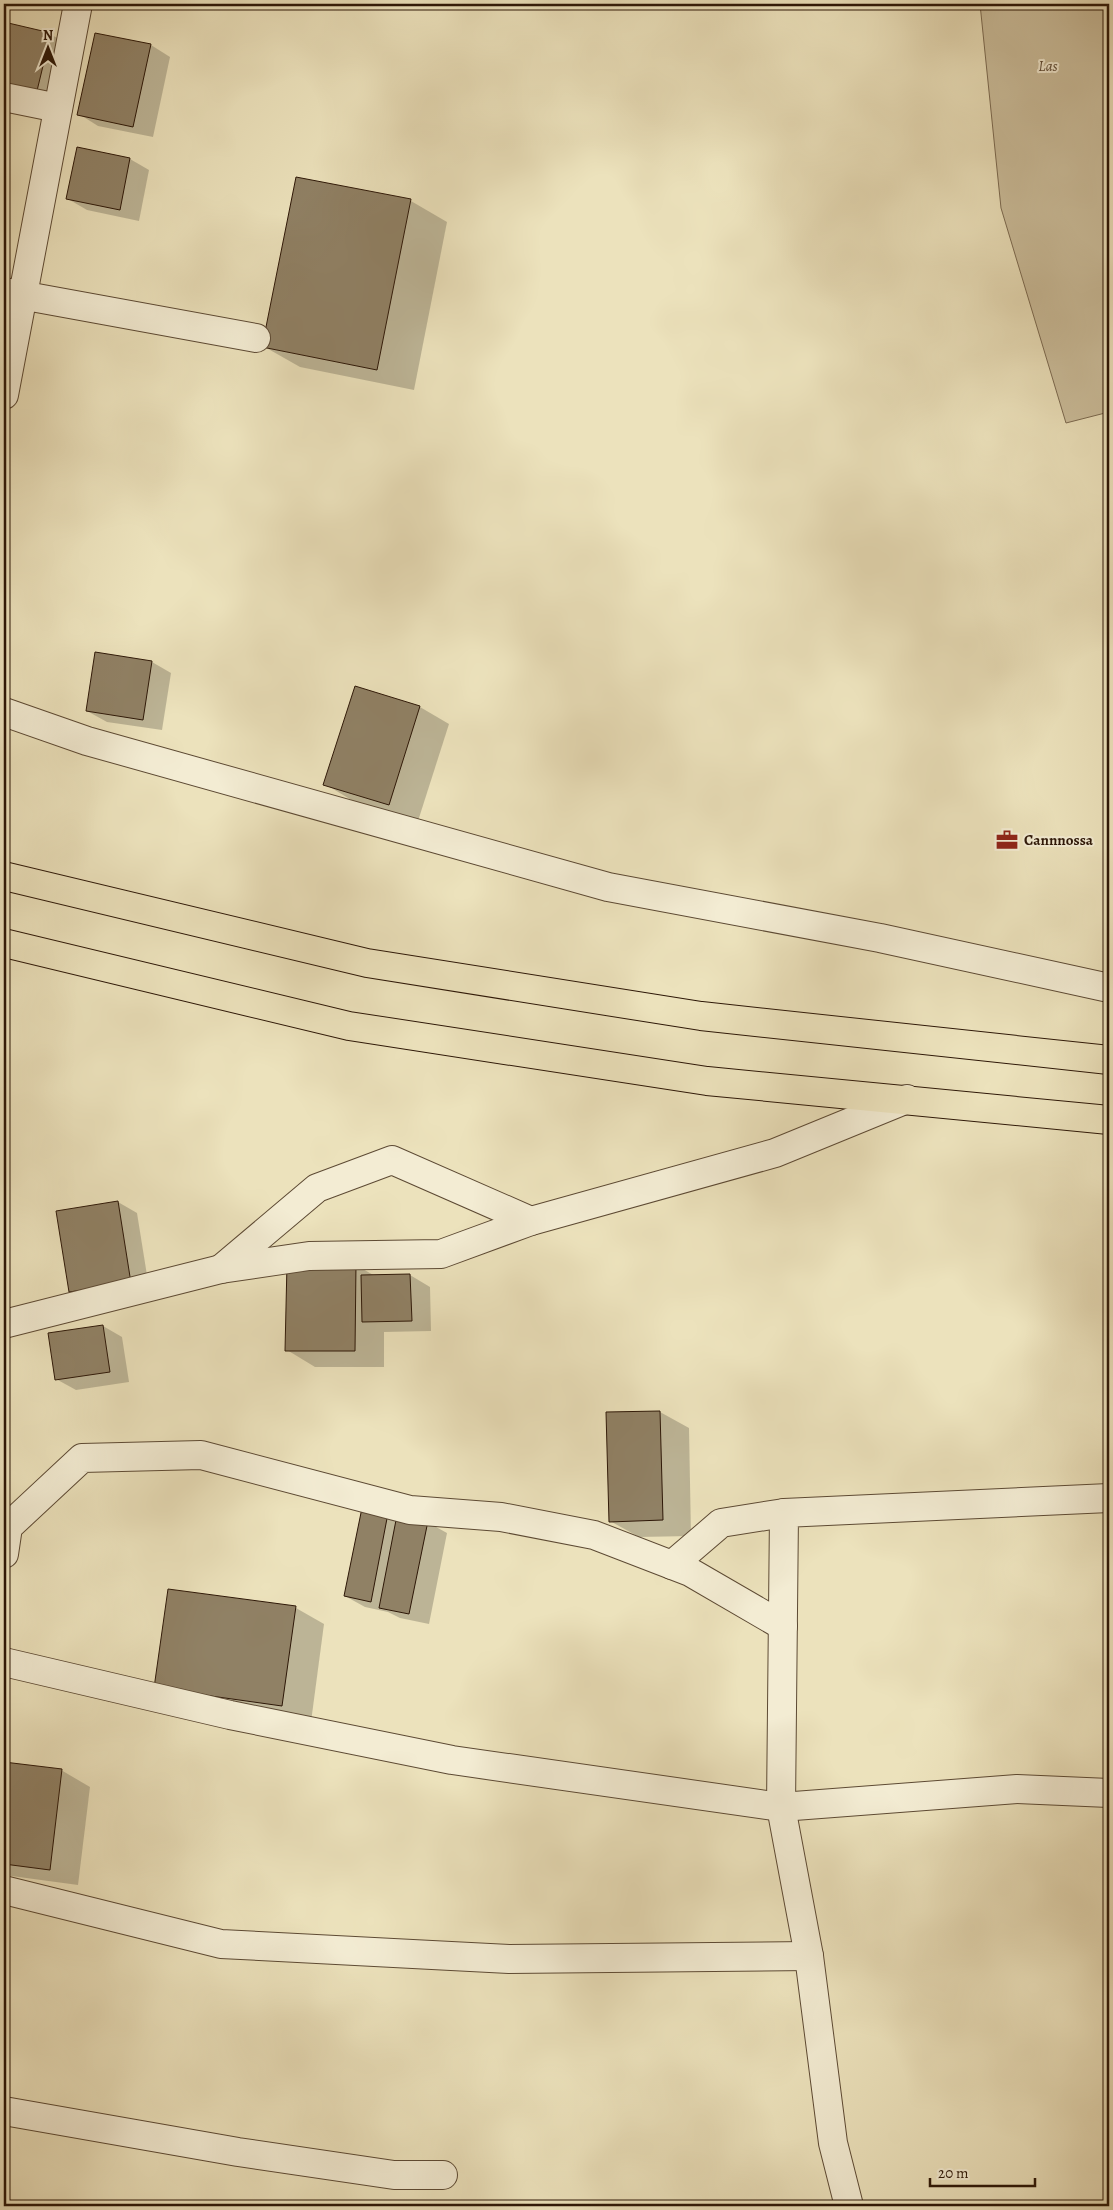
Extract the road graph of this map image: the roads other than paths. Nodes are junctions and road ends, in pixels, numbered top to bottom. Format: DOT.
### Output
graph roads {
  1 [pos="78,4"];
  2 [pos="4,97"];
  3 [pos="58,108"];
  4 [pos="13,294"];
  5 [pos="256,338"];
  6 [pos="4,395"];
  7 [pos="4,712"];
  8 [pos="4,876"];
  9 [pos="4,943"];
  10 [pos="1109,988"];
  11 [pos="1109,1060"];
  12 [pos="907,1099"];
  13 [pos="1109,1120"];
  14 [pos="531,1221"];
  15 [pos="221,1269"];
  16 [pos="4,1324"];
  17 [pos="1109,1498"];
  18 [pos="784,1513"];
  19 [pos="4,1554"];
  20 [pos="672,1565"];
  21 [pos="783,1626"];
  22 [pos="4,1662"];
  23 [pos="1109,1794"];
  24 [pos="781,1807"];
  25 [pos="4,1890"];
  26 [pos="809,1956"];
  27 [pos="4,2111"];
  28 [pos="443,2174"];
  29 [pos="849,2206"];
  1 -- 3 [label="street"];
  2 -- 3 [label="street"];
  3 -- 4 [label="street"];
  4 -- 5 [label="street"];
  4 -- 6 [label="street"];
  7 -- 10 [label="street"];
  8 -- 11 [label="highway"];
  9 -- 12 [label="highway"];
  12 -- 13 [label="highway"];
  12 -- 14 [label="street"];
  14 -- 15 [label="street"];
  14 -- 15 [label="street"];
  15 -- 16 [label="street"];
  17 -- 18 [label="street"];
  18 -- 20 [label="street"];
  18 -- 21 [label="street"];
  19 -- 20 [label="street"];
  20 -- 21 [label="street"];
  21 -- 24 [label="street"];
  22 -- 24 [label="street"];
  23 -- 24 [label="street"];
  24 -- 26 [label="street"];
  25 -- 26 [label="street"];
  26 -- 29 [label="street"];
  27 -- 28 [label="street"];
}
